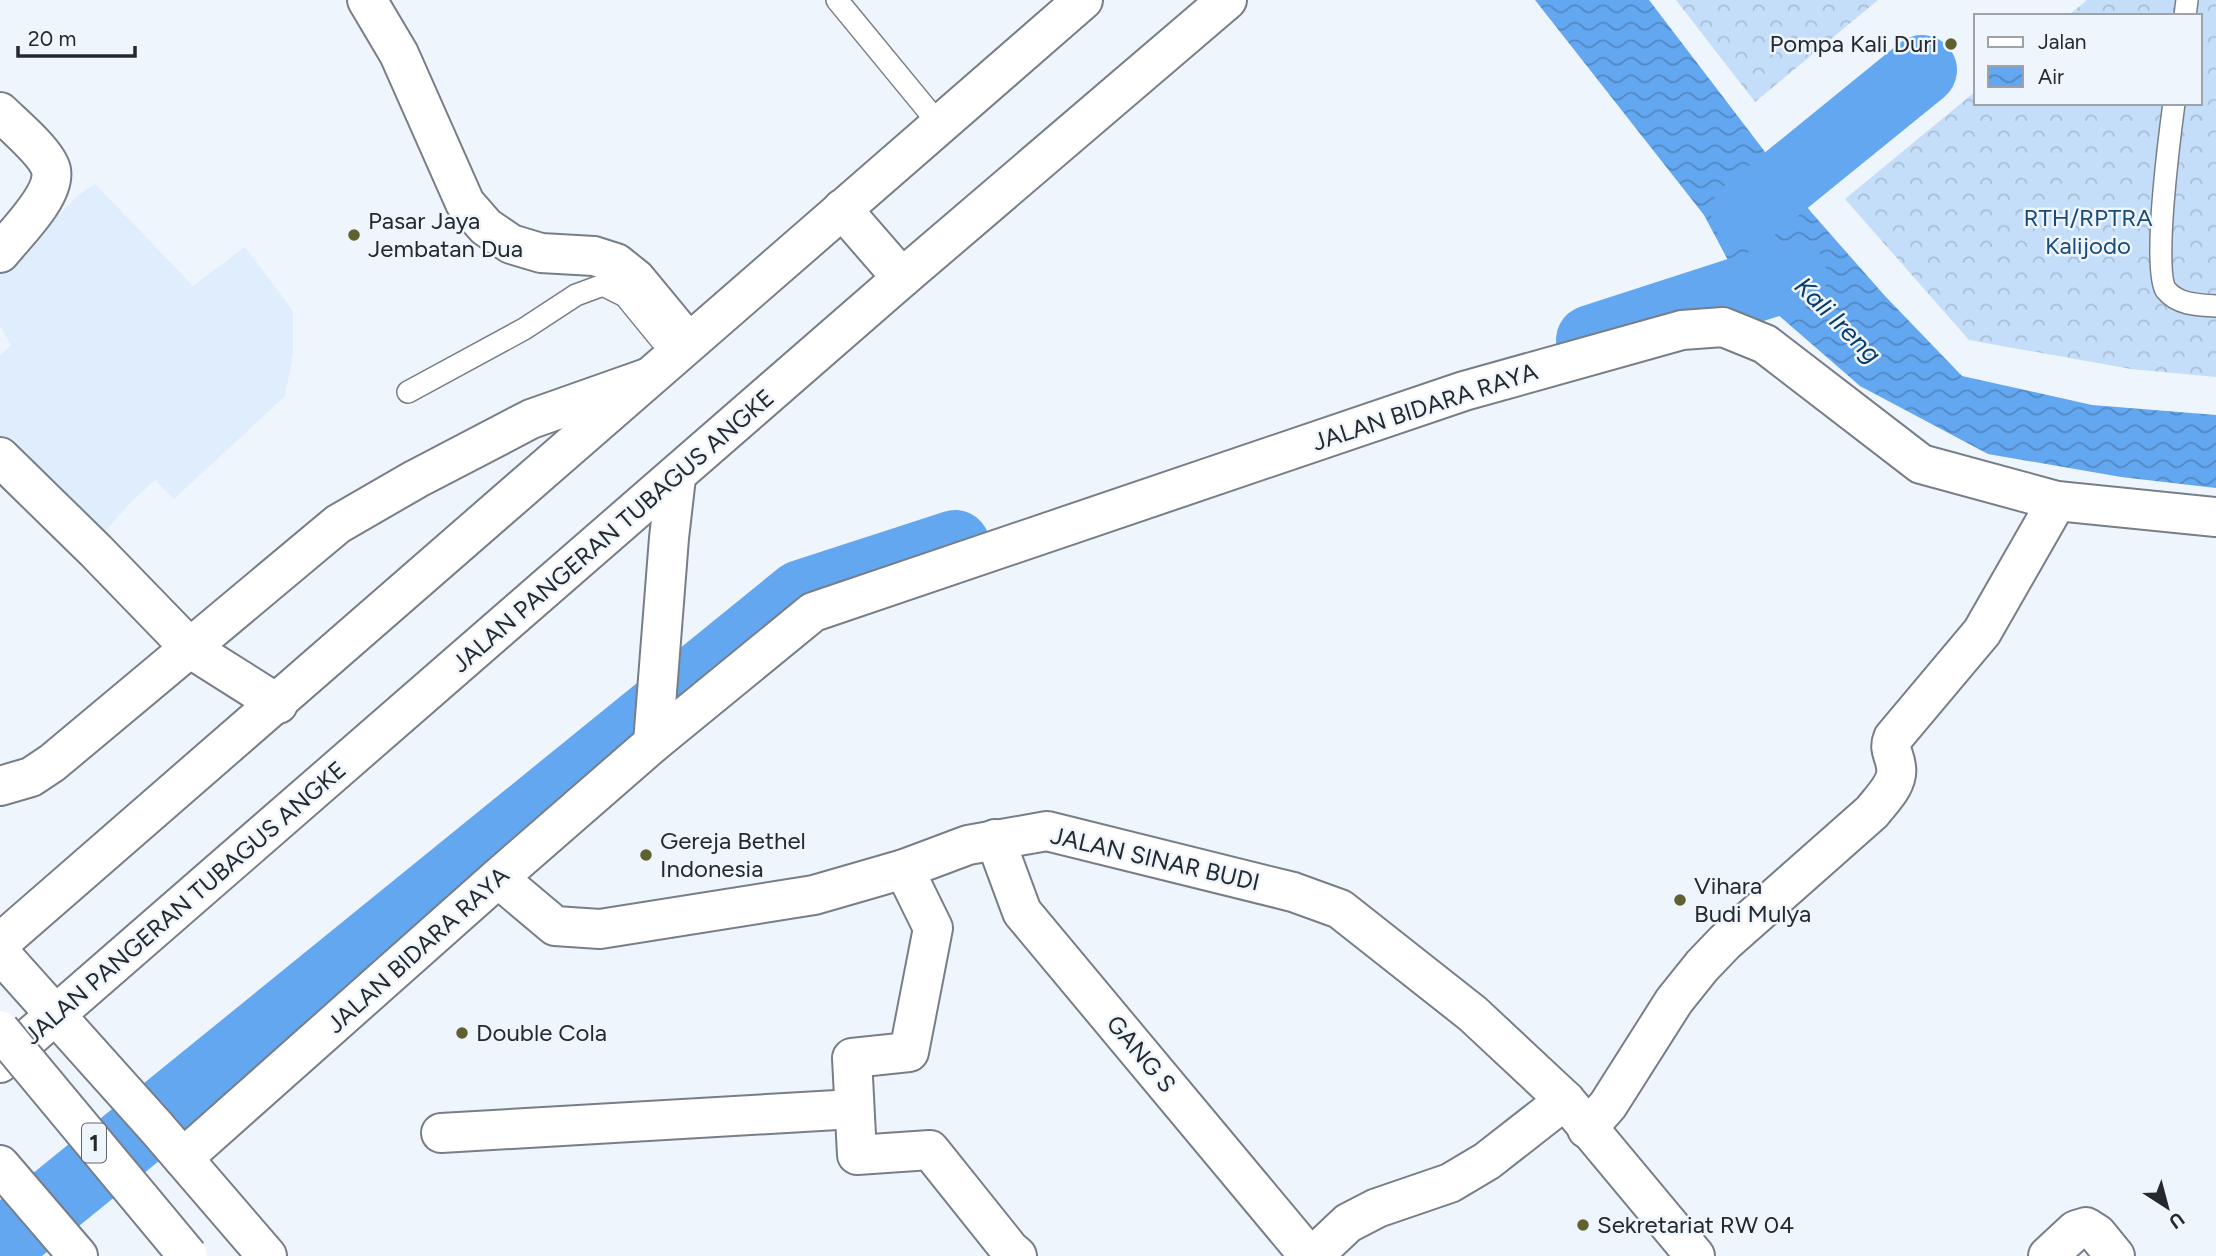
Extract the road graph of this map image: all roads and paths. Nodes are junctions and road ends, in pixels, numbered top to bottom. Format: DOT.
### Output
graph roads {
  1 [pos="367,0"];
  2 [pos="837,0"];
  3 [pos="1083,0"];
  4 [pos="1227,0"];
  5 [pos="2174,105"];
  6 [pos="0,112"];
  7 [pos="939,124"];
  8 [pos="842,209"];
  9 [pos="0,253"];
  10 [pos="902,278"];
  11 [pos="2216,306"];
  12 [pos="669,358"];
  13 [pos="408,392"];
  14 [pos="0,457"];
  15 [pos="676,477"];
  16 [pos="2057,500"];
  17 [pos="2216,517"];
  18 [pos="191,649"];
  19 [pos="278,704"];
  20 [pos="654,731"];
  21 [pos="0,786"];
  22 [pos="995,839"];
  23 [pos="904,869"];
  24 [pos="498,878"];
  25 [pos="0,943"];
  26 [pos="0,953"];
  27 [pos="55,1015"];
  28 [pos="0,1030"];
  29 [pos="0,1063"];
  30 [pos="854,1109"];
  31 [pos="1576,1115"];
  32 [pos="441,1133"];
  33 [pos="183,1158"];
  34 [pos="0,1165"];
  35 [pos="78,1256"];
  36 [pos="188,1256"];
  37 [pos="267,1256"];
  38 [pos="1017,1256"];
  39 [pos="1311,1256"];
  40 [pos="1695,1256"];
  41 [pos="2048,1256"];
  42 [pos="2115,1256"];
  1 -- 12 [label="main road"];
  2 -- 7 [label="lane"];
  3 -- 7 [label="main road"];
  4 -- 10 [label="main road, JALAN PANGERAN TUBAGUS ANGKE"];
  5 -- 11 [label="lane"];
  6 -- 9 [label="main road"];
  7 -- 8 [label="main road"];
  8 -- 10 [label="main road"];
  8 -- 12 [label="main road"];
  10 -- 15 [label="main road, JALAN PANGERAN TUBAGUS ANGKE"];
  12 -- 13 [label="lane"];
  12 -- 18 [label="main road"];
  12 -- 19 [label="main road"];
  14 -- 18 [label="main road"];
  15 -- 20 [label="main road"];
  15 -- 27 [label="main road, JALAN PANGERAN TUBAGUS ANGKE"];
  16 -- 17 [label="main road, JALAN BIDARA RAYA"];
  16 -- 20 [label="main road, JALAN BIDARA RAYA"];
  16 -- 31 [label="main road"];
  18 -- 19 [label="main road"];
  18 -- 21 [label="main road"];
  19 -- 25 [label="main road"];
  20 -- 24 [label="main road, JALAN BIDARA RAYA"];
  22 -- 23 [label="main road, JALAN SINAR BUDI"];
  22 -- 31 [label="main road, JALAN SINAR BUDI"];
  22 -- 39 [label="main road, GANG S"];
  23 -- 24 [label="main road, JALAN SINAR BUDI"];
  23 -- 30 [label="main road"];
  24 -- 33 [label="main road, JALAN BIDARA RAYA"];
  26 -- 27 [label="main road"];
  27 -- 29 [label="main road, JALAN PANGERAN TUBAGUS ANGKE"];
  27 -- 33 [label="main road"];
  28 -- 36 [label="main road, 1, bridge"];
  30 -- 32 [label="main road"];
  30 -- 38 [label="main road"];
  31 -- 39 [label="main road"];
  31 -- 40 [label="main road, JALAN SINAR BUDI"];
  33 -- 37 [label="main road"];
  34 -- 35 [label="main road"];
  41 -- 42 [label="main road"];
}
